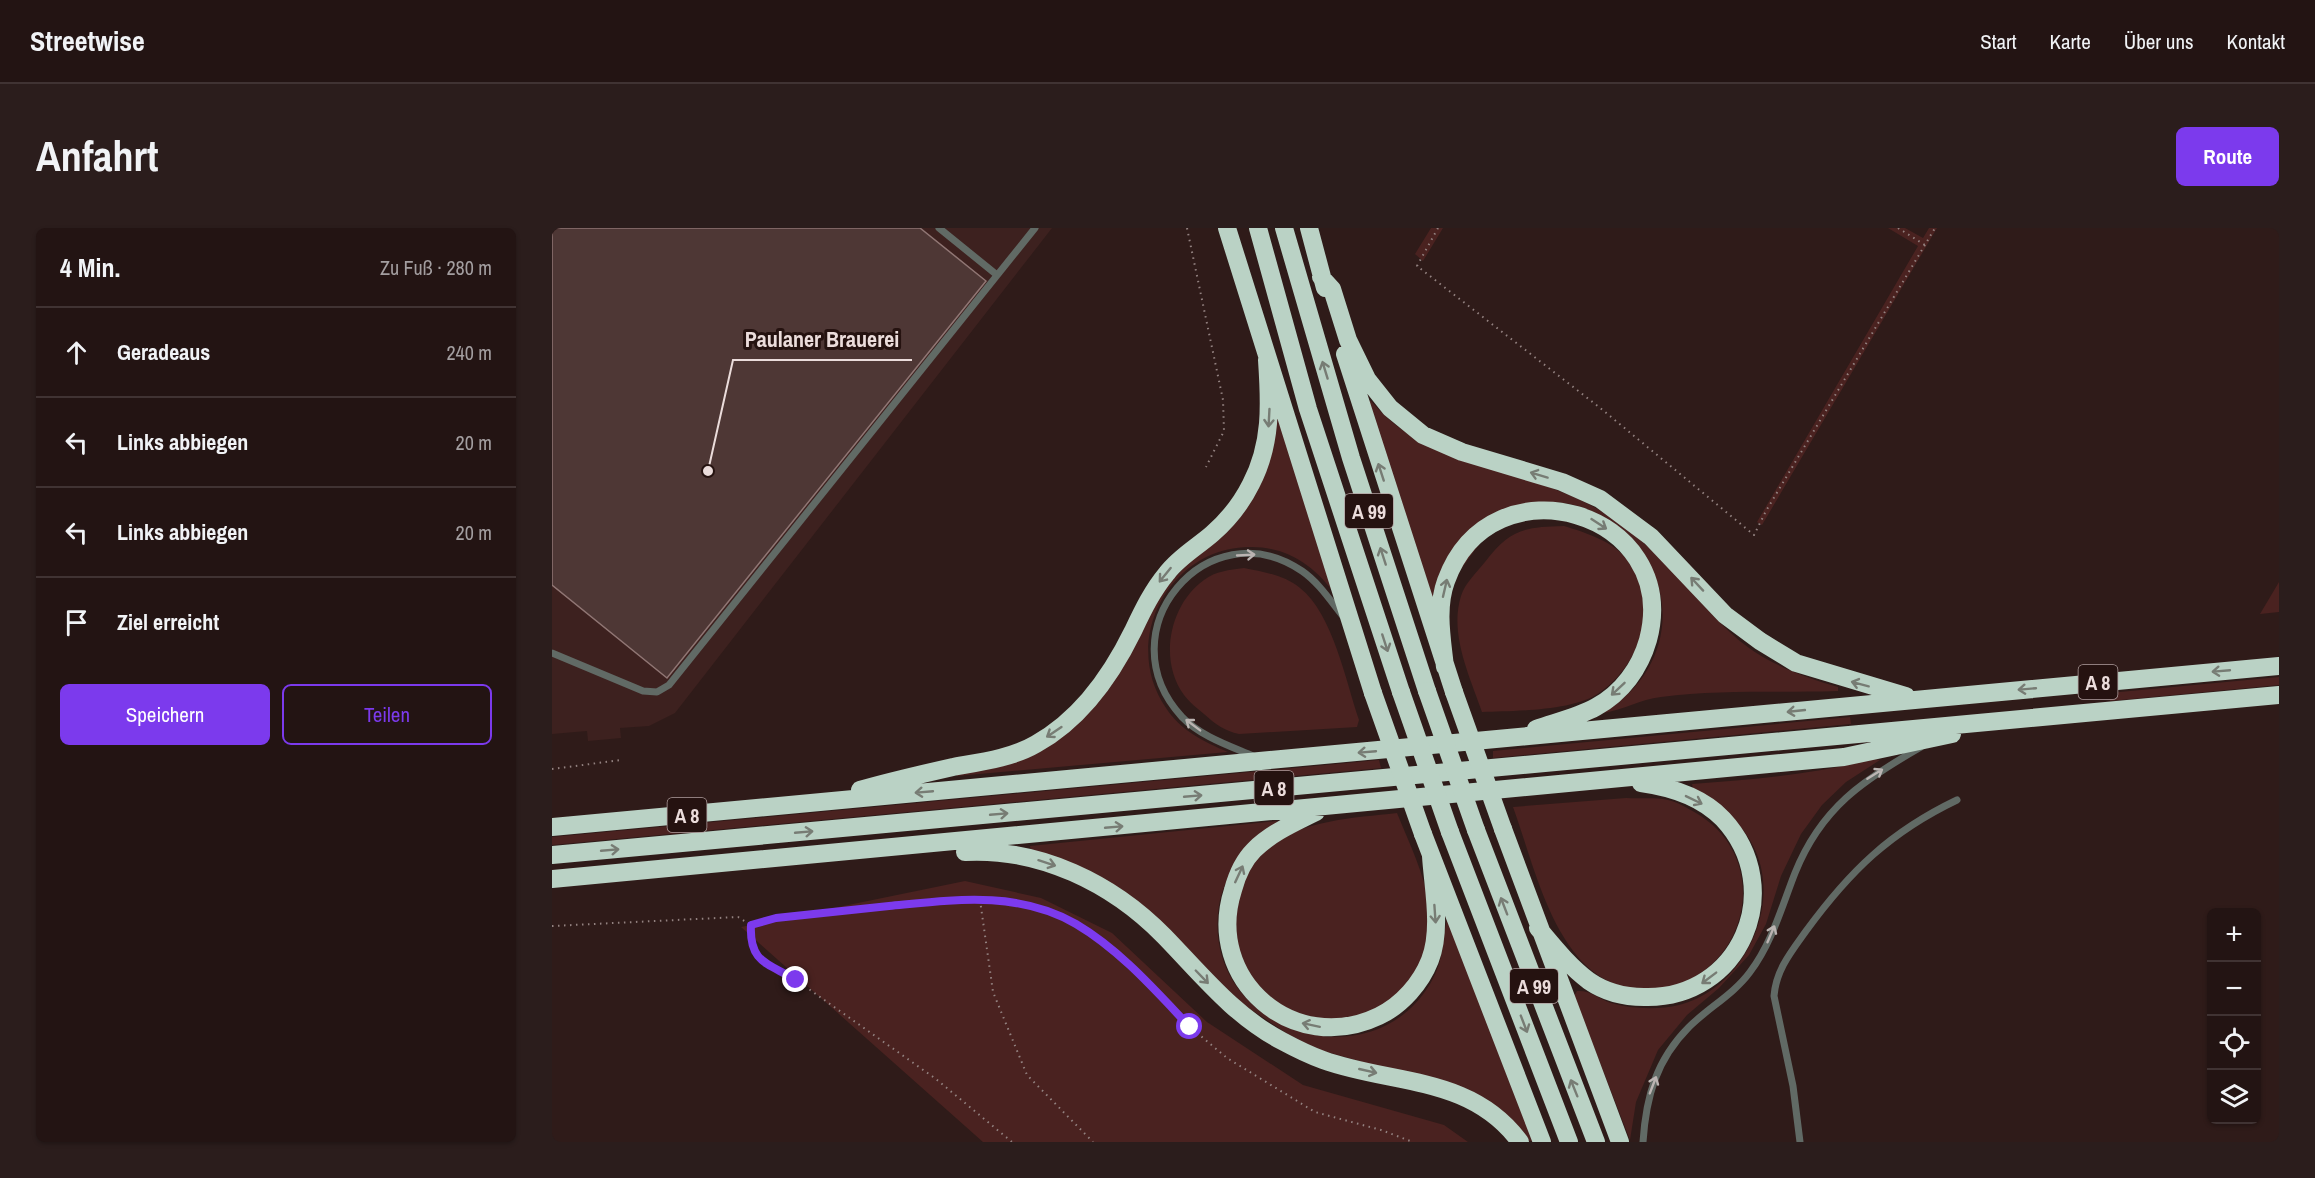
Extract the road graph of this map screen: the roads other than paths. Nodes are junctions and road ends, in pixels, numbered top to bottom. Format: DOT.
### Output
graph roads {
  1 [pos="939,228"];
  2 [pos="1035,228"];
  3 [pos="1227,228"];
  4 [pos="1258,228"];
  5 [pos="1284,228"];
  6 [pos="1309,228"];
  7 [pos="997,275"];
  8 [pos="1321,277"];
  9 [pos="1267,360"];
  10 [pos="1352,628"];
  11 [pos="552,653"];
  12 [pos="2279,666"];
  13 [pos="1445,667"];
  14 [pos="2279,695"];
  15 [pos="1917,699"];
  16 [pos="1997,722"];
  17 [pos="1509,738"];
  18 [pos="1933,740"];
  19 [pos="1264,761"];
  20 [pos="1618,779"];
  21 [pos="1957,800"];
  22 [pos="822,802"];
  23 [pos="1327,807"];
  24 [pos="552,827"];
  25 [pos="930,844"];
  26 [pos="552,855"];
  27 [pos="1431,856"];
  28 [pos="552,879"];
  29 [pos="1538,928"];
  30 [pos="1520,1142"];
  31 [pos="1542,1142"];
  32 [pos="1569,1142"];
  33 [pos="1596,1142"];
  34 [pos="1620,1142"];
  35 [pos="1643,1142"];
  36 [pos="1800,1142"];
  1 -- 7 [label="lane"];
  2 -- 7 [label="lane"];
  3 -- 9 [label="highway"];
  4 -- 32 [label="highway, A 99, one-way, bridge"];
  33 -- 5 [label="highway, A 99, one-way, bridge"];
  6 -- 8 [label="highway"];
  7 -- 11 [label="lane"];
  13 -- 8 [label="highway, one-way"];
  15 -- 8 [label="highway, one-way"];
  9 -- 10 [label="highway"];
  9 -- 22 [label="highway, one-way"];
  19 -- 10 [label="lane, one-way"];
  10 -- 27 [label="highway, bridge"];
  12 -- 15 [label="highway, A 8, one-way"];
  13 -- 17 [label="highway, one-way"];
  13 -- 29 [label="highway, bridge"];
  14 -- 16 [label="highway, A 8"];
  15 -- 17 [label="highway, A 8, one-way"];
  16 -- 18 [label="highway"];
  26 -- 16 [label="highway, A 8, one-way"];
  17 -- 19 [label="highway, A 8, one-way"];
  18 -- 20 [label="highway"];
  35 -- 18 [label="lane, one-way"];
  19 -- 22 [label="highway, A 8, one-way"];
  20 -- 23 [label="highway"];
  20 -- 29 [label="highway, one-way"];
  21 -- 36 [label="lane"];
  22 -- 24 [label="highway, A 8"];
  25 -- 23 [label="highway, one-way"];
  27 -- 23 [label="highway, one-way"];
  25 -- 28 [label="highway"];
  25 -- 30 [label="highway, one-way"];
  27 -- 31 [label="highway"];
  29 -- 34 [label="highway"];
}
